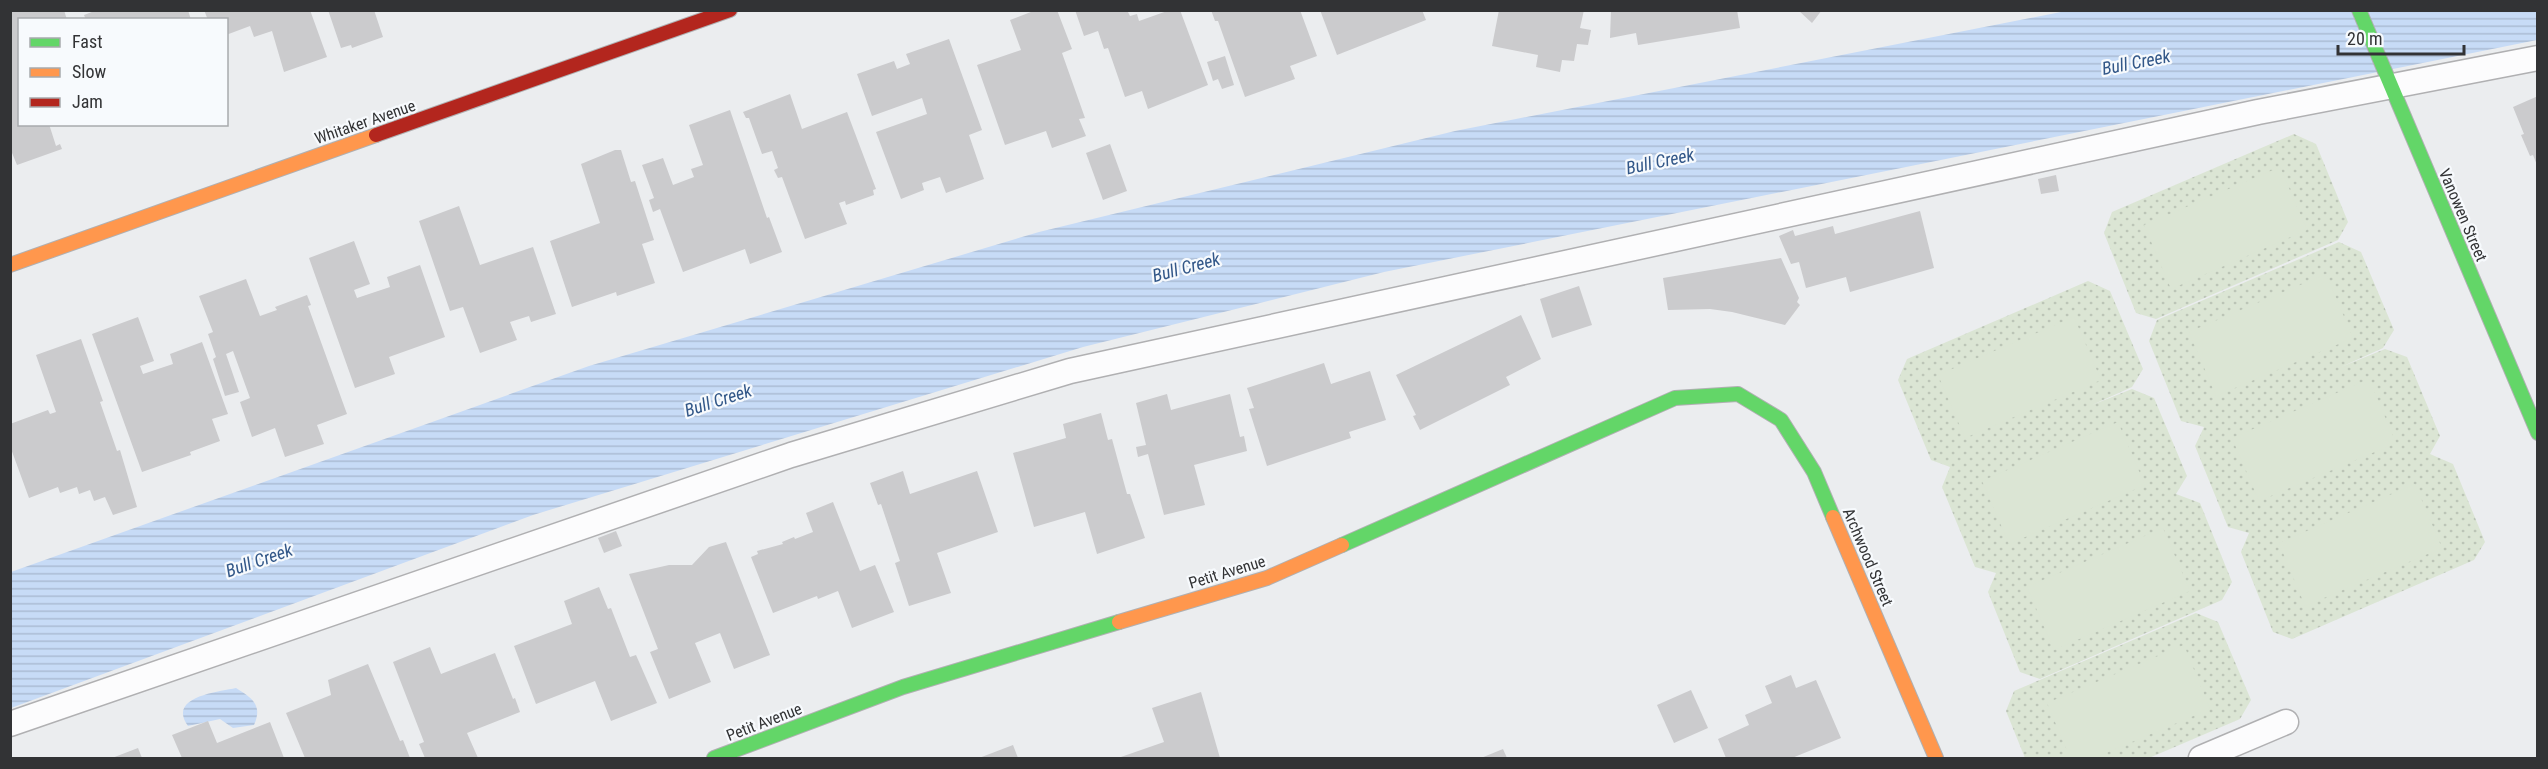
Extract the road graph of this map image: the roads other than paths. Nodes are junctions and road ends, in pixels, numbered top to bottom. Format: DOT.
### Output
graph roads {
  1 [pos="730,10"];
  2 [pos="2359,10"];
  3 [pos="2538,58"];
  4 [pos="2390,87"];
  5 [pos="10,265"];
  6 [pos="1738,394"];
  7 [pos="2536,424"];
  8 [pos="2286,722"];
  9 [pos="10,724"];
  10 [pos="714,759"];
  11 [pos="1936,759"];
  12 [pos="2201,759"];
  1 -- 5 [label="street, Whitaker Avenue"];
  2 -- 4 [label="street, Vanowen Street"];
  3 -- 4 [label="lane"];
  4 -- 7 [label="street, Vanowen Street"];
  4 -- 9 [label="lane"];
  6 -- 10 [label="street, Petit Avenue"];
  6 -- 11 [label="street, Archwood Street"];
  8 -- 12 [label="lane"];
}
